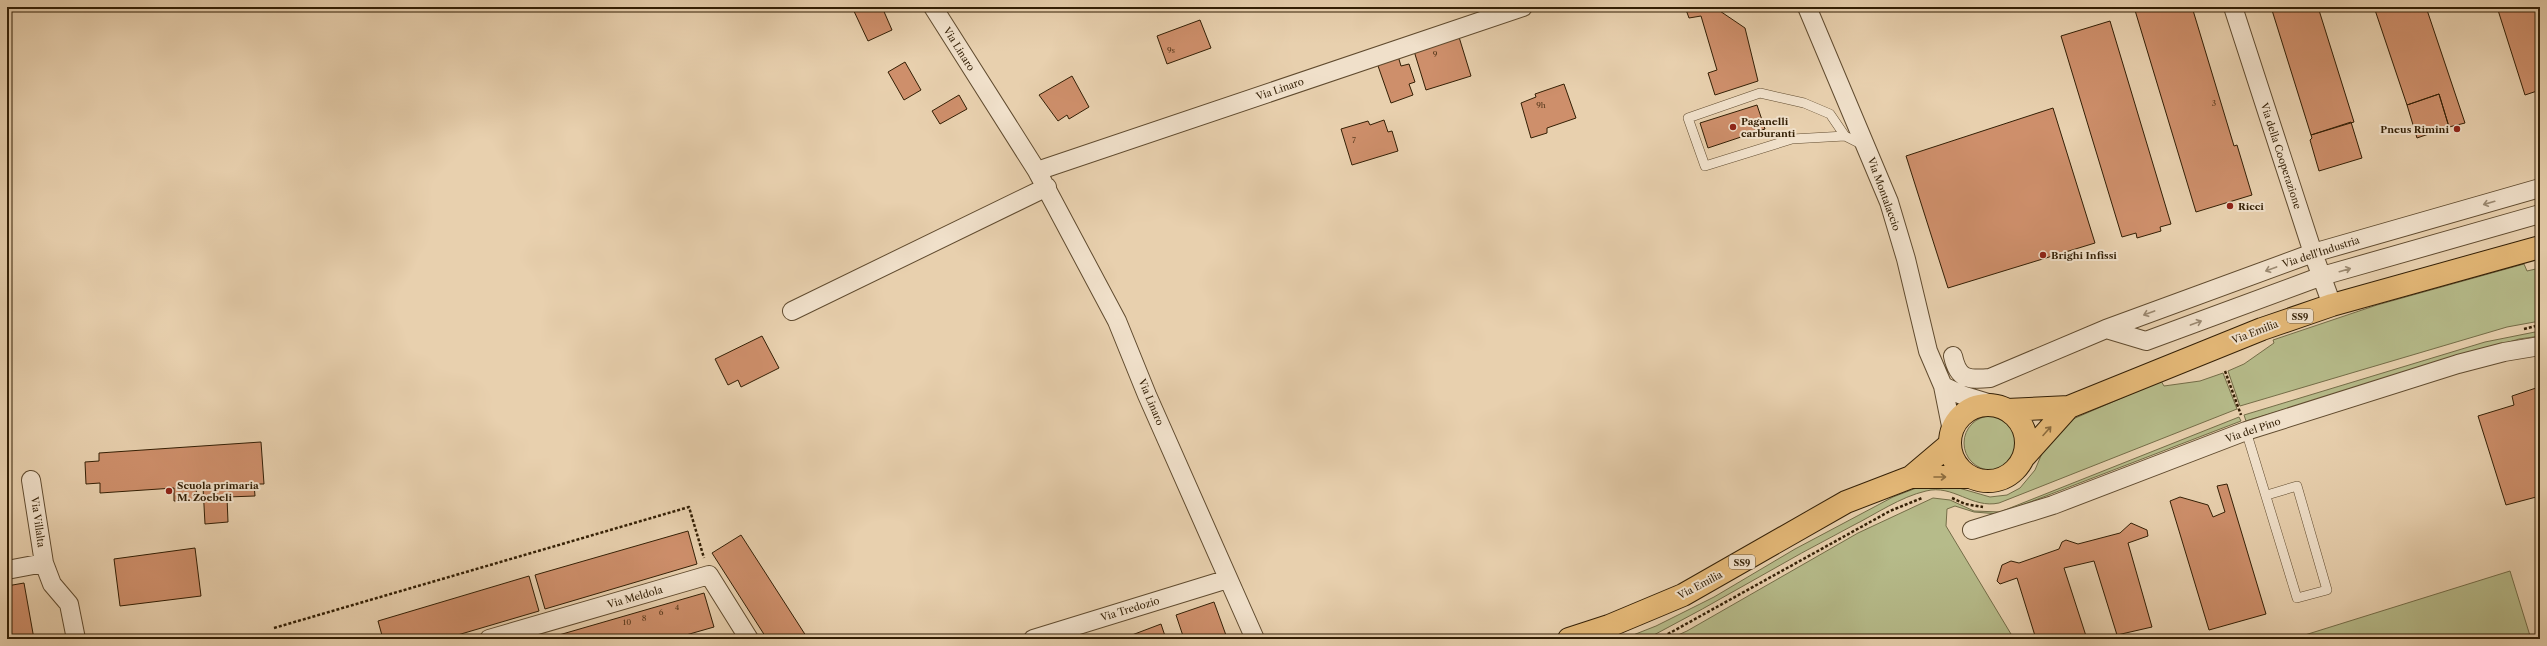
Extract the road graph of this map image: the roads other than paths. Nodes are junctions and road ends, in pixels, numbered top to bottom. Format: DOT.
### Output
graph roads {
  1 [pos="933,7"];
  2 [pos="1523,7"];
  3 [pos="1807,7"];
  4 [pos="2233,7"];
  5 [pos="1845,136"];
  6 [pos="1866,147"];
  7 [pos="1037,170"];
  8 [pos="1046,187"];
  9 [pos="2540,188"];
  10 [pos="2508,198"];
  11 [pos="2540,214"];
  12 [pos="2514,221"];
  13 [pos="2402,228"];
  14 [pos="2540,248"];
  15 [pos="2409,252"];
  16 [pos="2313,254"];
  17 [pos="2322,276"];
  18 [pos="2215,290"];
  19 [pos="2332,305"];
  20 [pos="792,311"];
  21 [pos="2224,312"];
  22 [pos="2106,329"];
  23 [pos="2540,346"];
  24 [pos="1953,356"];
  25 [pos="1943,386"];
  26 [pos="2001,407"];
  27 [pos="2069,407"];
  28 [pos="2246,431"];
  29 [pos="1951,437"];
  30 [pos="2025,456"];
  31 [pos="1910,477"];
  32 [pos="1970,477"];
  33 [pos="32,480"];
  34 [pos="2267,495"];
  35 [pos="1972,530"];
  36 [pos="44,563"];
  37 [pos="7,570"];
  38 [pos="1228,579"];
  39 [pos="76,639"];
  40 [pos="489,639"];
  41 [pos="749,639"];
  42 [pos="1033,639"];
  43 [pos="1255,639"];
  44 [pos="1570,639"];
  1 -- 7 [label="street, Via Linaro"];
  2 -- 7 [label="street, Via Linaro"];
  3 -- 6 [label="street, Via Montalaccio"];
  4 -- 16 [label="street, Via della Cooperazione"];
  5 -- 5 [label="lane"];
  5 -- 6 [label="lane"];
  6 -- 25 [label="street, Via Montalaccio"];
  7 -- 8 [label="street, Via Linaro"];
  8 -- 20 [label="street"];
  8 -- 38 [label="street, Via Linaro"];
  9 -- 10 [label="street, Via dell'Industria"];
  10 -- 12 [label="street"];
  10 -- 13 [label="street, Via dell'Industria, one-way"];
  11 -- 12 [label="street"];
  12 -- 15 [label="street"];
  13 -- 15 [label="street"];
  13 -- 16 [label="street, Via dell'Industria"];
  14 -- 19 [label="main road, Via Emilia / SS9"];
  17 -- 15 [label="street, one-way"];
  16 -- 17 [label="street, Via della Cooperazione"];
  16 -- 18 [label="street, Via dell'Industria, one-way"];
  17 -- 19 [label="street, Via della Cooperazione"];
  17 -- 21 [label="street"];
  18 -- 21 [label="street"];
  18 -- 22 [label="street, Via dell'Industria, one-way"];
  19 -- 27 [label="main road, Via Emilia / SS9"];
  22 -- 21 [label="street, one-way"];
  22 -- 24 [label="street, Via dell'Industria"];
  23 -- 28 [label="street, Via del Pino"];
  25 -- 26 [label="street"];
  25 -- 29 [label="street, Via Montalaccio"];
  26 -- 27 [label="main road, Via Emilia / SS9"];
  26 -- 29 [label="main road, Via Emilia / SS9"];
  26 -- 30 [label="main road"];
  30 -- 27 [label="main road, Via Emilia / SS9, one-way"];
  28 -- 34 [label="lane"];
  28 -- 35 [label="street, Via del Pino"];
  29 -- 31 [label="main road, Via Emilia / SS9"];
  29 -- 32 [label="main road"];
  30 -- 32 [label="main road, Via Emilia / SS9"];
  31 -- 32 [label="main road, Via Emilia / SS9, one-way"];
  31 -- 44 [label="main road, Via Emilia / SS9"];
  33 -- 36 [label="street, Via Villalta"];
  34 -- 34 [label="lane"];
  36 -- 37 [label="street"];
  36 -- 39 [label="street, Via Villalta"];
  38 -- 42 [label="street, Via Tredozio"];
  38 -- 43 [label="street, Via Linaro"];
  40 -- 41 [label="street, Via Meldola"];
}
